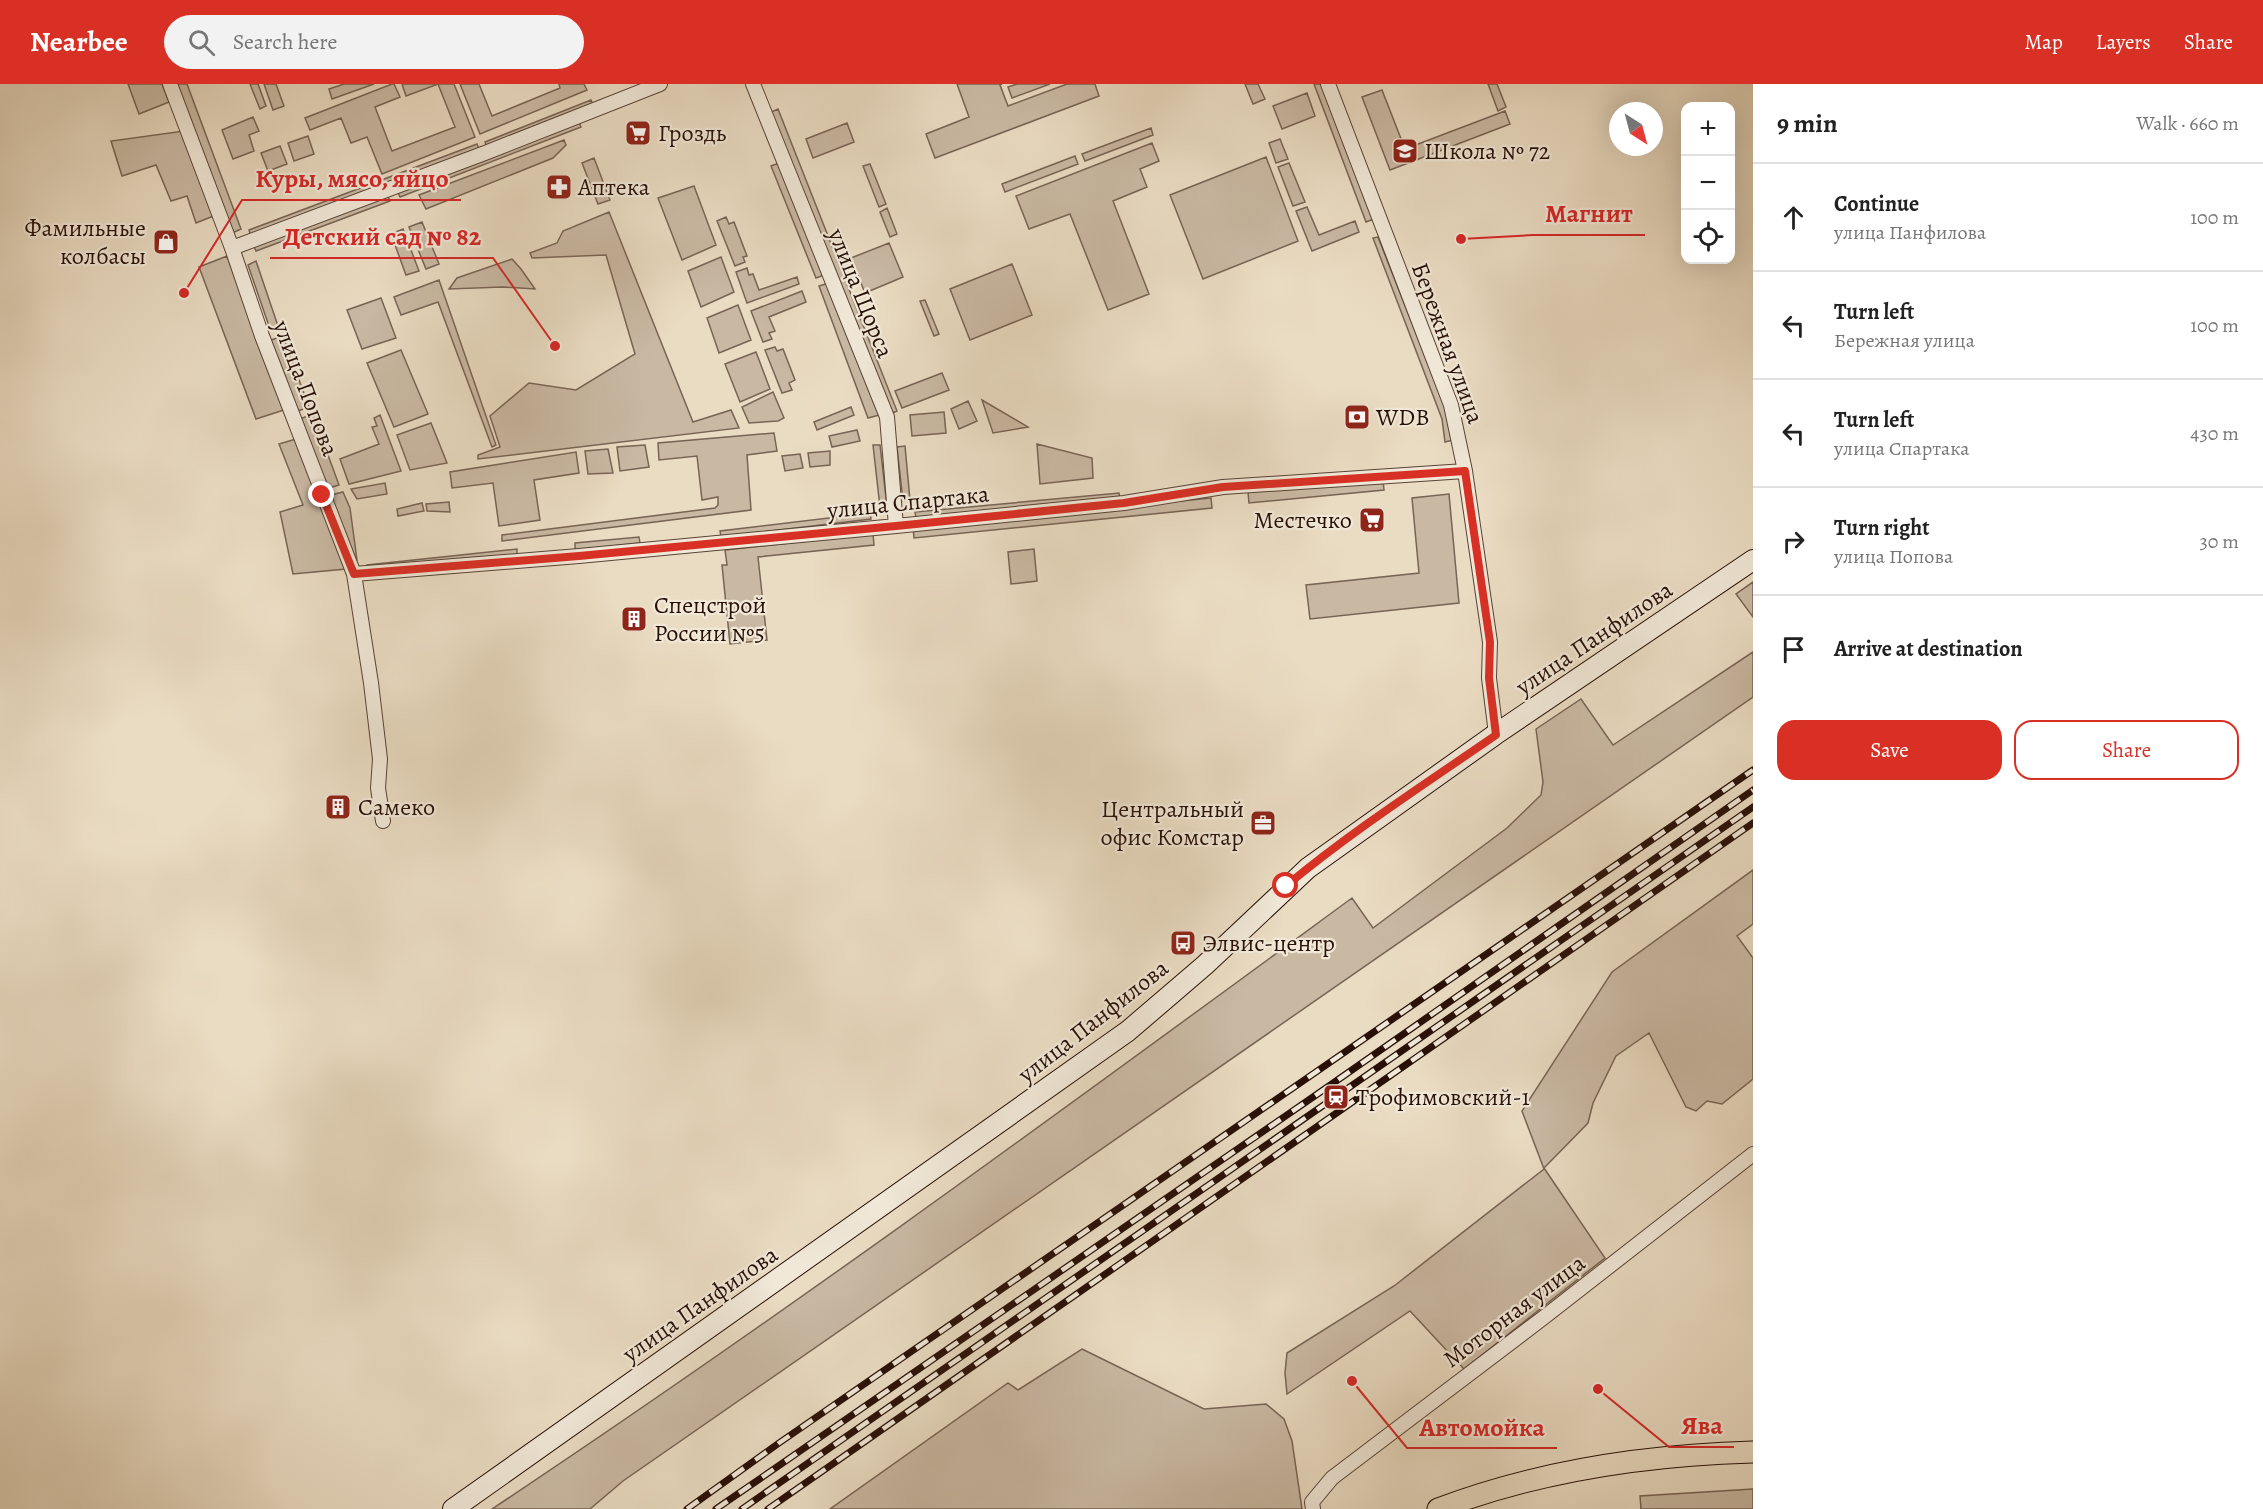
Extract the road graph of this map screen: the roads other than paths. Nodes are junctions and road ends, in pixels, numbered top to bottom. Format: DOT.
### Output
graph roads {
  1 [pos="170,84"];
  2 [pos="660,84"];
  3 [pos="753,84"];
  4 [pos="1328,84"];
  5 [pos="232,248"];
  6 [pos="1465,471"];
  7 [pos="896,526"];
  8 [pos="1753,560"];
  9 [pos="354,574"];
  10 [pos="1496,735"];
  11 [pos="383,821"];
  12 [pos="1753,1154"];
  13 [pos="1753,1452"];
  14 [pos="1481,1501"];
  15 [pos="453,1509"];
  16 [pos="1313,1509"];
  17 [pos="1438,1509"];
  1 -- 5 [label="street, улица Попова"];
  2 -- 5 [label="street"];
  3 -- 7 [label="street, улица Щорса"];
  4 -- 6 [label="street, Бережная улица"];
  5 -- 9 [label="street, улица Попова"];
  6 -- 7 [label="street, улица Спартака"];
  6 -- 10 [label="street, Бережная улица"];
  7 -- 9 [label="street, улица Спартака"];
  8 -- 10 [label="main road, улица Панфилова"];
  9 -- 11 [label="street, улица Попова"];
  10 -- 15 [label="main road, улица Панфилова"];
  12 -- 16 [label="street, Моторная улица"];
  13 -- 14 [label="main road"];
  14 -- 17 [label="main road"];
}
